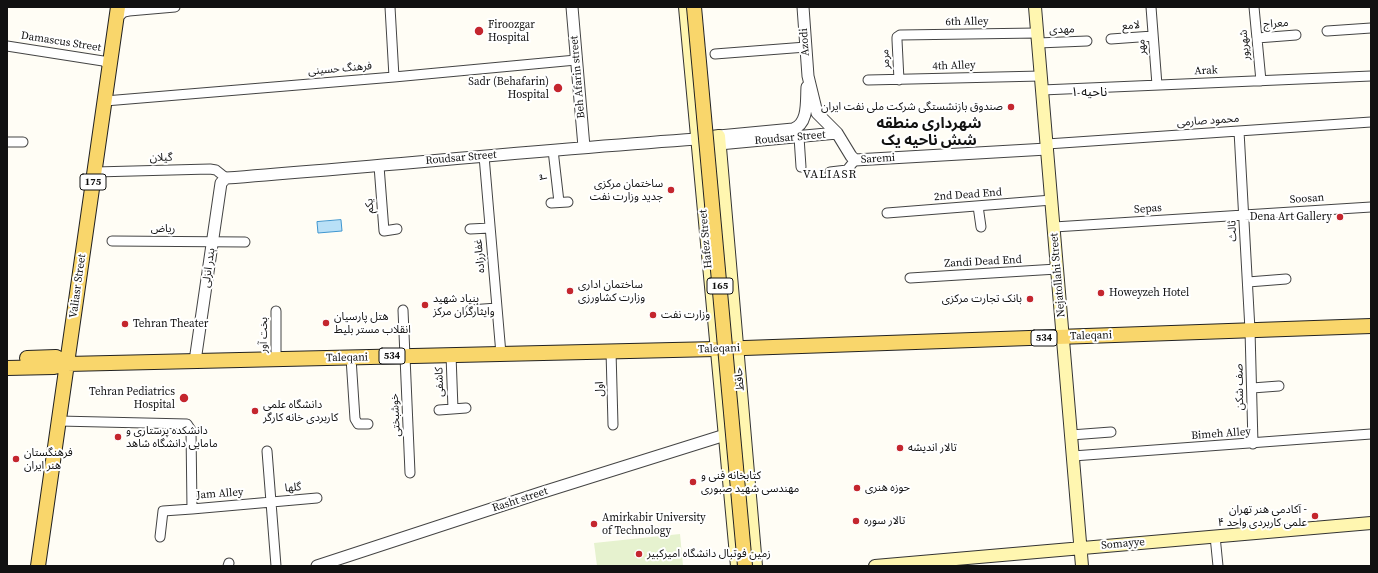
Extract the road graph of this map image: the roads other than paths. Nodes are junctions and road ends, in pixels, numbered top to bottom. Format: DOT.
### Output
graph roads {
  1 [pos="175,7"];
  2 [pos="390,7"];
  3 [pos="572,7"];
  4 [pos="685,7"];
  5 [pos="694,7"];
  6 [pos="802,7"];
  7 [pos="1035,7"];
  8 [pos="1151,7"];
  9 [pos="1254,7"];
  10 [pos="118,13"];
  11 [pos="1371,28"];
  12 [pos="1327,31"];
  13 [pos="1296,35"];
  14 [pos="1153,36"];
  15 [pos="897,37"];
  16 [pos="1038,38"];
  17 [pos="1257,38"];
  18 [pos="1112,39"];
  19 [pos="1087,41"];
  20 [pos="7,46"];
  21 [pos="806,47"];
  22 [pos="715,54"];
  23 [pos="576,60"];
  24 [pos="109,65"];
  25 [pos="808,76"];
  26 [pos="1041,76"];
  27 [pos="1371,76"];
  28 [pos="394,77"];
  29 [pos="868,80"];
  30 [pos="899,80"];
  31 [pos="1261,81"];
  32 [pos="1157,85"];
  33 [pos="1042,90"];
  34 [pos="105,101"];
  35 [pos="1371,122"];
  36 [pos="1239,131"];
  37 [pos="837,133"];
  38 [pos="799,137"];
  39 [pos="697,139"];
  40 [pos="719,140"];
  41 [pos="7,142"];
  42 [pos="23,142"];
  43 [pos="1047,146"];
  44 [pos="584,147"];
  45 [pos="553,150"];
  46 [pos="484,156"];
  47 [pos="855,160"];
  48 [pos="379,166"];
  49 [pos="801,167"];
  50 [pos="95,172"];
  51 [pos="830,172"];
  52 [pos="226,178"];
  53 [pos="1052,200"];
  54 [pos="559,202"];
  55 [pos="978,206"];
  56 [pos="1371,207"];
  57 [pos="887,213"];
  58 [pos="1244,215"];
  59 [pos="981,227"];
  60 [pos="1054,227"];
  61 [pos="490,228"];
  62 [pos="397,229"];
  63 [pos="470,229"];
  64 [pos="729,240"];
  65 [pos="112,241"];
  66 [pos="213,241"];
  67 [pos="245,242"];
  68 [pos="707,242"];
  69 [pos="1057,270"];
  70 [pos="732,276"];
  71 [pos="710,277"];
  72 [pos="910,278"];
  73 [pos="1286,279"];
  74 [pos="1248,282"];
  75 [pos="497,308"];
  76 [pos="402,310"];
  77 [pos="470,310"];
  78 [pos="276,311"];
  79 [pos="1371,326"];
  80 [pos="1250,330"];
  81 [pos="1063,337"];
  82 [pos="738,348"];
  83 [pos="716,349"];
  84 [pos="611,351"];
  85 [pos="501,354"];
  86 [pos="451,355"];
  87 [pos="405,356"];
  88 [pos="7,358"];
  89 [pos="351,358"];
  90 [pos="276,359"];
  91 [pos="195,361"];
  92 [pos="67,364"];
  93 [pos="7,368"];
  94 [pos="1280,386"];
  95 [pos="1252,388"];
  96 [pos="466,408"];
  97 [pos="453,409"];
  98 [pos="439,410"];
  99 [pos="59,421"];
  100 [pos="368,424"];
  101 [pos="613,425"];
  102 [pos="745,429"];
  103 [pos="1111,432"];
  104 [pos="1371,434"];
  105 [pos="724,435"];
  106 [pos="1071,435"];
  107 [pos="1253,444"];
  108 [pos="267,452"];
  109 [pos="1073,456"];
  110 [pos="410,473"];
  111 [pos="318,498"];
  112 [pos="271,502"];
  113 [pos="192,509"];
  114 [pos="1371,523"];
  115 [pos="1215,536"];
  116 [pos="160,537"];
  117 [pos="1081,548"];
  118 [pos="918,564"];
  119 [pos="38,566"];
  120 [pos="276,566"];
  121 [pos="317,566"];
  122 [pos="737,566"];
  123 [pos="745,566"];
  124 [pos="756,566"];
  125 [pos="875,566"];
  126 [pos="1082,566"];
  127 [pos="1218,566"];
  1 -- 10 [label="street"];
  2 -- 28 [label="street"];
  3 -- 23 [label="street, Beh Afarin street"];
  4 -- 39 [label="main road, Hafez Street / 165"];
  5 -- 123 [label="main road, Hafez Street / 165, bridge"];
  6 -- 21 [label="street, Azodi"];
  7 -- 16 [label="main road, Nejatollahi Street"];
  8 -- 14 [label="street, مهر"];
  9 -- 17 [label="street, شهریور"];
  10 -- 24 [label="main road, Valiasr Street / 175"];
  11 -- 12 [label="street"];
  13 -- 17 [label="street, معراج"];
  14 -- 18 [label="street, لامع"];
  14 -- 32 [label="street, مهر"];
  15 -- 16 [label="street, 6th Alley"];
  15 -- 30 [label="street, مرمر"];
  16 -- 19 [label="street, مهدی"];
  16 -- 26 [label="main road, Nejatollahi Street"];
  17 -- 31 [label="street, شهریور"];
  20 -- 24 [label="street, Damascus Street"];
  21 -- 22 [label="street"];
  21 -- 25 [label="street, Azodi"];
  23 -- 28 [label="street, فرهنگ حسینی"];
  23 -- 44 [label="street, Beh Afarin street"];
  24 -- 34 [label="main road, Valiasr Street / 175"];
  25 -- 37 [label="street, Saremi"];
  25 -- 40 [label="street, Roudsar Street"];
  26 -- 30 [label="street, 4th Alley"];
  26 -- 33 [label="main road, Nejatollahi Street"];
  27 -- 31 [label="street, Arak"];
  28 -- 34 [label="street, فرهنگ حسینی"];
  29 -- 30 [label="street, 4th Alley"];
  31 -- 32 [label="street, Arak"];
  32 -- 33 [label="street, Arak"];
  33 -- 43 [label="main road, Nejatollahi Street"];
  34 -- 50 [label="main road, Valiasr Street / 175"];
  35 -- 36 [label="street, محمود صارمی"];
  36 -- 43 [label="street, محمود صارمی"];
  36 -- 58 [label="street, ثالث"];
  37 -- 38 [label="street, Roudsar Street"];
  37 -- 47 [label="street, Saremi"];
  38 -- 40 [label="street, Roudsar Street"];
  38 -- 49 [label="street"];
  39 -- 40 [label="main road"];
  39 -- 44 [label="street, Roudsar Street"];
  39 -- 68 [label="main road, Hafez Street / 165"];
  40 -- 64 [label="main road, حافظ"];
  41 -- 42 [label="street"];
  43 -- 47 [label="street, Saremi"];
  43 -- 53 [label="main road, Nejatollahi Street"];
  44 -- 45 [label="street, Roudsar Street"];
  45 -- 46 [label="street, Roudsar Street"];
  45 -- 54 [label="street, ۳"];
  46 -- 48 [label="street, Roudsar Street"];
  46 -- 61 [label="street, غفارزاده"];
  47 -- 51 [label="street"];
  48 -- 52 [label="street, Roudsar Street"];
  48 -- 62 [label="street, یکم"];
  50 -- 52 [label="street, گیلان"];
  50 -- 92 [label="main road, Valiasr Street / 175"];
  52 -- 66 [label="street, بندر انزلی"];
  53 -- 55 [label="street, 2nd Dead End"];
  53 -- 60 [label="main road, Nejatollahi Street"];
  55 -- 57 [label="street, 2nd Dead End"];
  55 -- 59 [label="street"];
  56 -- 58 [label="street, Soosan"];
  58 -- 60 [label="street, Sepas"];
  58 -- 74 [label="street, ثالث"];
  60 -- 69 [label="main road, Nejatollahi Street"];
  61 -- 63 [label="street"];
  61 -- 75 [label="street, غفارزاده"];
  64 -- 68 [label="main road"];
  64 -- 70 [label="main road, حافظ"];
  65 -- 66 [label="street, ریاض"];
  66 -- 67 [label="street, ریاض"];
  66 -- 91 [label="street, بندر انزلی"];
  68 -- 71 [label="main road, Hafez Street / 165"];
  69 -- 72 [label="street, Zandi Dead End"];
  69 -- 81 [label="main road, Nejatollahi Street"];
  70 -- 71 [label="main road"];
  70 -- 82 [label="main road, حافظ"];
  71 -- 83 [label="main road, Hafez Street / 165"];
  73 -- 74 [label="street"];
  74 -- 80 [label="street, ثالث"];
  75 -- 77 [label="street"];
  75 -- 85 [label="street, غفارزاده"];
  76 -- 87 [label="street, خوشبختی"];
  78 -- 90 [label="street, بخت آور"];
  79 -- 80 [label="main road, Taleqani / 534"];
  80 -- 81 [label="main road, Taleqani / 534"];
  80 -- 95 [label="street, صف شکن"];
  81 -- 82 [label="main road, Taleqani / 534"];
  81 -- 106 [label="main road, Nejatollahi Street"];
  82 -- 83 [label="main road, Taleqani / 534"];
  82 -- 102 [label="main road, حافظ"];
  83 -- 84 [label="main road, Taleqani / 534"];
  83 -- 105 [label="main road, Hafez Street / 165"];
  84 -- 85 [label="main road, Taleqani / 534"];
  84 -- 101 [label="street, اول"];
  85 -- 86 [label="main road, Taleqani / 534"];
  86 -- 87 [label="main road, Taleqani / 534"];
  86 -- 97 [label="street, کاشفی"];
  87 -- 89 [label="main road, Taleqani / 534"];
  87 -- 110 [label="street, خوشبختی"];
  88 -- 92 [label="main road, Taleqani / 534"];
  89 -- 90 [label="main road, Taleqani / 534"];
  89 -- 100 [label="street"];
  90 -- 91 [label="main road, Taleqani / 534"];
  91 -- 92 [label="main road, Taleqani / 534"];
  92 -- 93 [label="main road, Taleqani / 534"];
  92 -- 99 [label="main road, Valiasr Street / 175"];
  94 -- 95 [label="street"];
  95 -- 107 [label="street, صف شکن"];
  96 -- 97 [label="street"];
  97 -- 98 [label="street"];
  99 -- 113 [label="street, Jam Alley"];
  99 -- 119 [label="main road, Valiasr Street / 175"];
  102 -- 105 [label="main road"];
  102 -- 124 [label="main road, حافظ"];
  103 -- 106 [label="street"];
  104 -- 107 [label="street, Bimeh Alley"];
  105 -- 121 [label="street, Rasht street"];
  105 -- 122 [label="main road, Hafez Street / 165"];
  106 -- 109 [label="main road, Nejatollahi Street"];
  107 -- 109 [label="street, Bimeh Alley"];
  108 -- 112 [label="street"];
  109 -- 117 [label="main road, Nejatollahi Street"];
  111 -- 112 [label="street, گلها"];
  112 -- 113 [label="street, Jam Alley"];
  112 -- 120 [label="street"];
  113 -- 116 [label="street"];
  114 -- 115 [label="main road, Somayye"];
  115 -- 117 [label="main road, Somayye"];
  115 -- 127 [label="street"];
  117 -- 118 [label="main road, Somayye"];
  117 -- 126 [label="main road, Nejatollahi Street"];
  118 -- 125 [label="main road, Somayye"];
}
